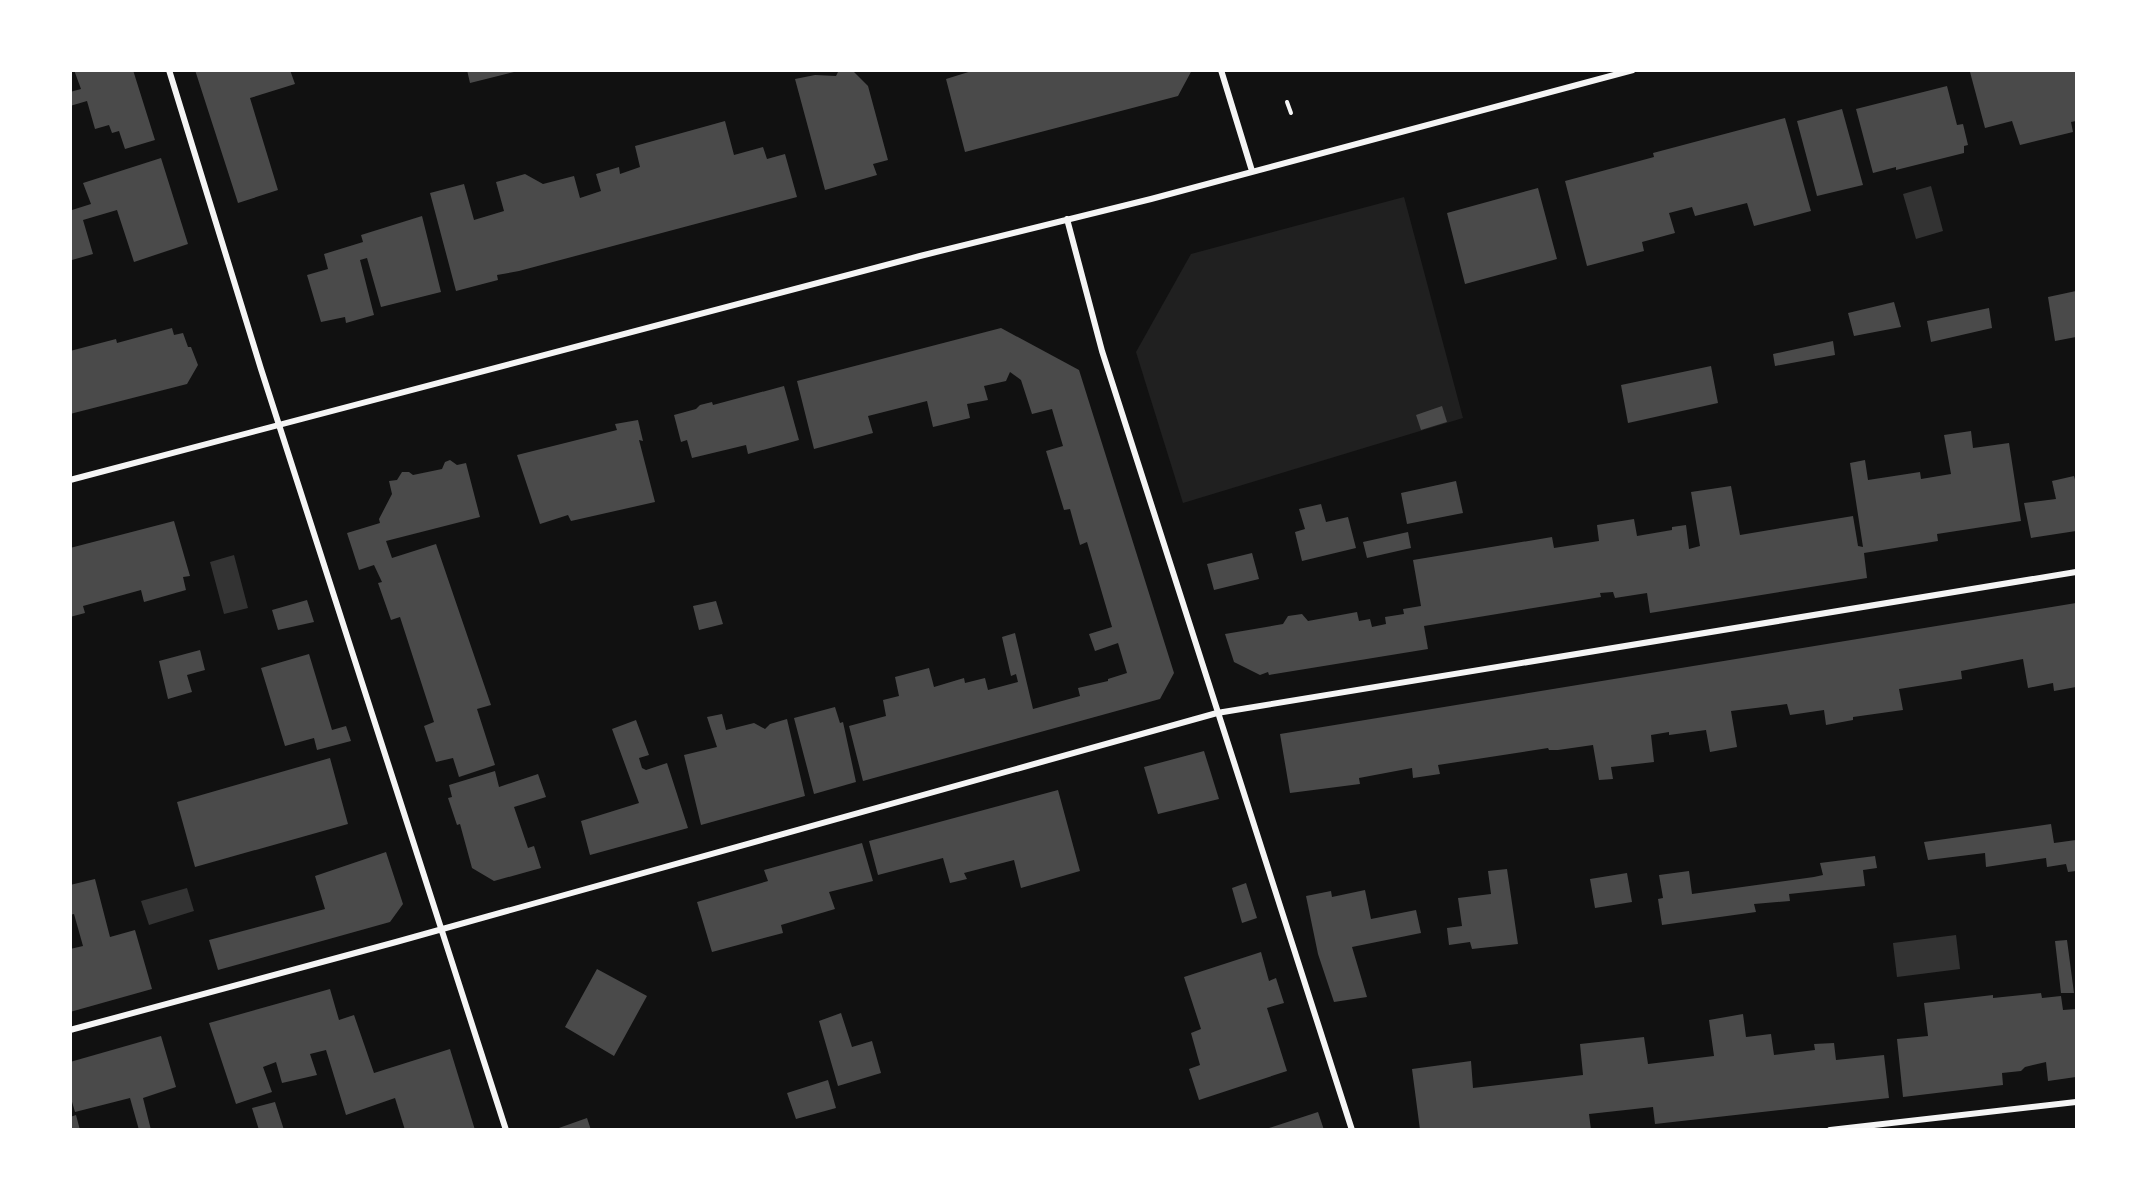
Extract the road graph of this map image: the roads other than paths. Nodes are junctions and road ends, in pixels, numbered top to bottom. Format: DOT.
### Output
graph roads {
  1 [pos="169,70"];
  2 [pos="1221,70"];
  3 [pos="1633,70"];
  4 [pos="1252,171"];
  5 [pos="1067,219"];
  6 [pos="279,425"];
  7 [pos="70,480"];
  8 [pos="2076,572"];
  9 [pos="1217,713"];
  10 [pos="442,929"];
  11 [pos="70,1030"];
  12 [pos="2076,1102"];
  13 [pos="506,1130"];
  14 [pos="1352,1130"];
  15 [pos="1830,1130"];
  1 -- 6 [label="street"];
  2 -- 4 [label="street"];
  3 -- 4 [label="street"];
  4 -- 5 [label="street"];
  5 -- 6 [label="street"];
  5 -- 9 [label="street"];
  6 -- 7 [label="street"];
  6 -- 10 [label="street"];
  8 -- 9 [label="street"];
  9 -- 10 [label="street"];
  9 -- 14 [label="street"];
  10 -- 11 [label="street"];
  10 -- 13 [label="street"];
  12 -- 15 [label="street"];
}
